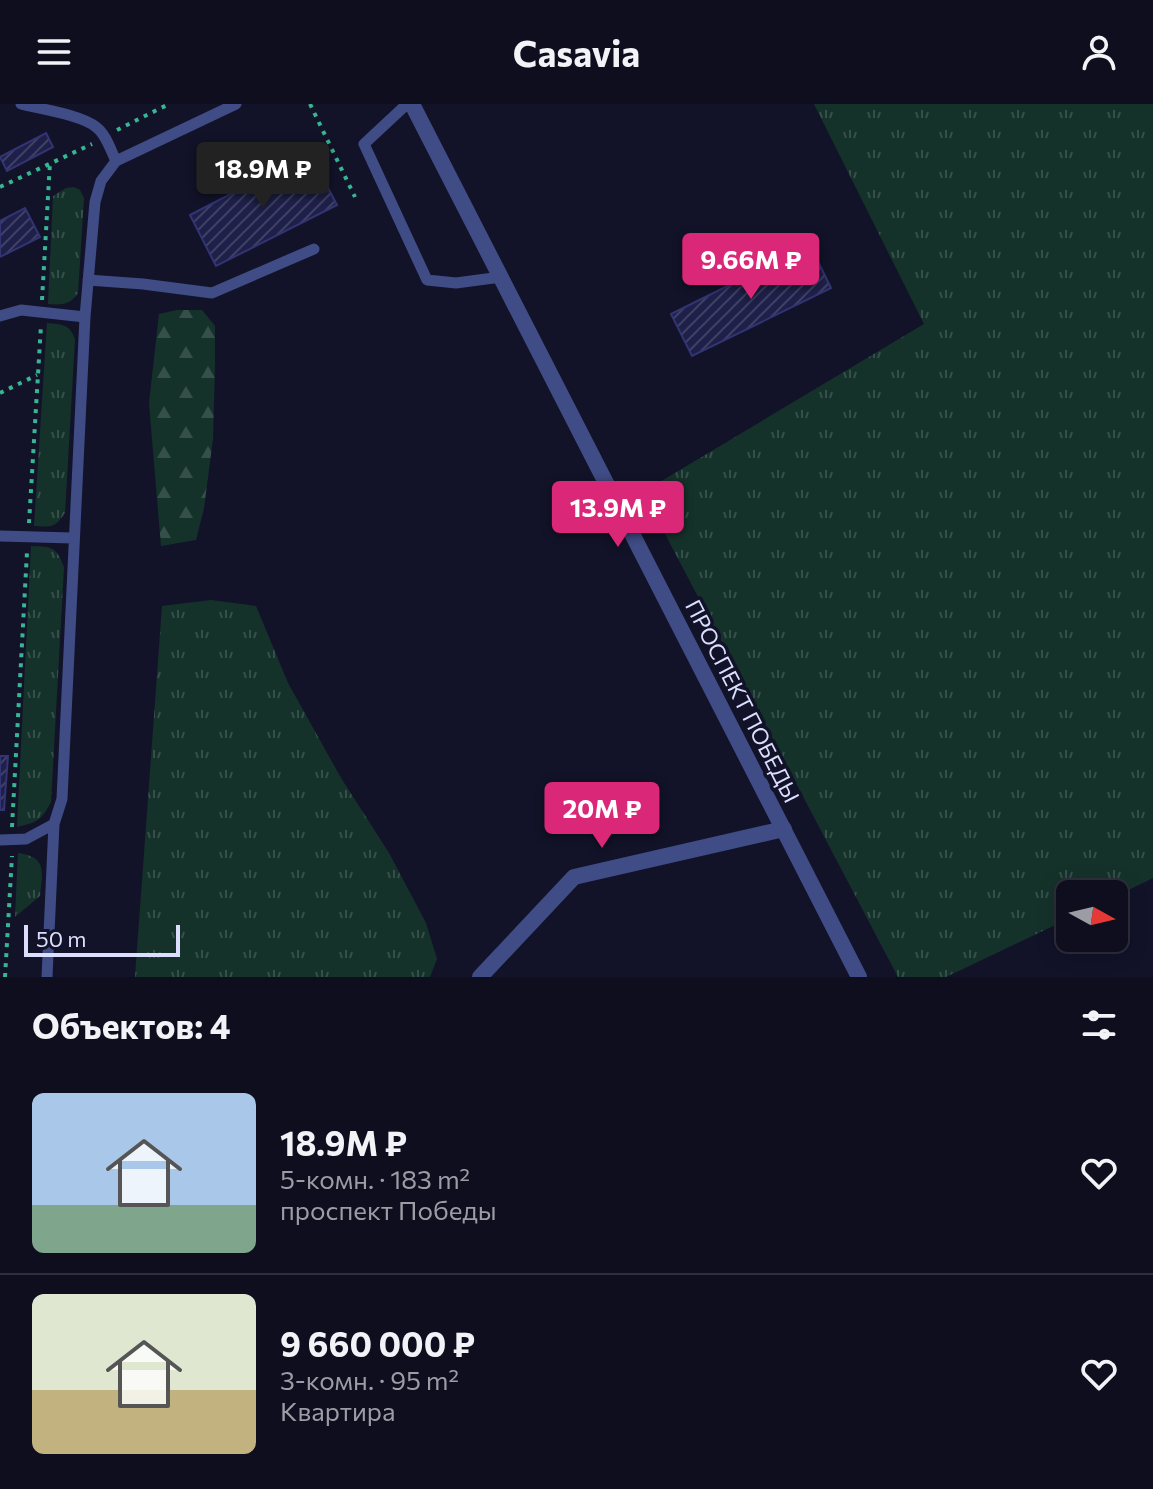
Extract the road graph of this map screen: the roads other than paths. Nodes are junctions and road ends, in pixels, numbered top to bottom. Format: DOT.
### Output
graph roads {
  1 [pos="21,104"];
  2 [pos="236,104"];
  3 [pos="410,104"];
  4 [pos="116,161"];
  5 [pos="314,249"];
  6 [pos="501,277"];
  7 [pos="88,280"];
  8 [pos="0,316"];
  9 [pos="85,317"];
  10 [pos="0,536"];
  11 [pos="73,538"];
  12 [pos="54,824"];
  13 [pos="784,829"];
  14 [pos="6,840"];
  15 [pos="47,977"];
  16 [pos="480,977"];
  17 [pos="859,977"];
  1 -- 4 [label="lane"];
  2 -- 4 [label="lane"];
  3 -- 6 [label="street, ПРОСПЕКТ ПОБЕДЫ"];
  3 -- 6 [label="lane"];
  4 -- 7 [label="lane"];
  5 -- 7 [label="lane"];
  6 -- 13 [label="street, ПРОСПЕКТ ПОБЕДЫ"];
  7 -- 9 [label="lane"];
  8 -- 9 [label="lane"];
  9 -- 11 [label="lane"];
  10 -- 11 [label="lane"];
  11 -- 12 [label="lane"];
  12 -- 14 [label="lane"];
  12 -- 15 [label="lane"];
  13 -- 16 [label="street"];
  13 -- 17 [label="street, ПРОСПЕКТ ПОБЕДЫ"];
}
